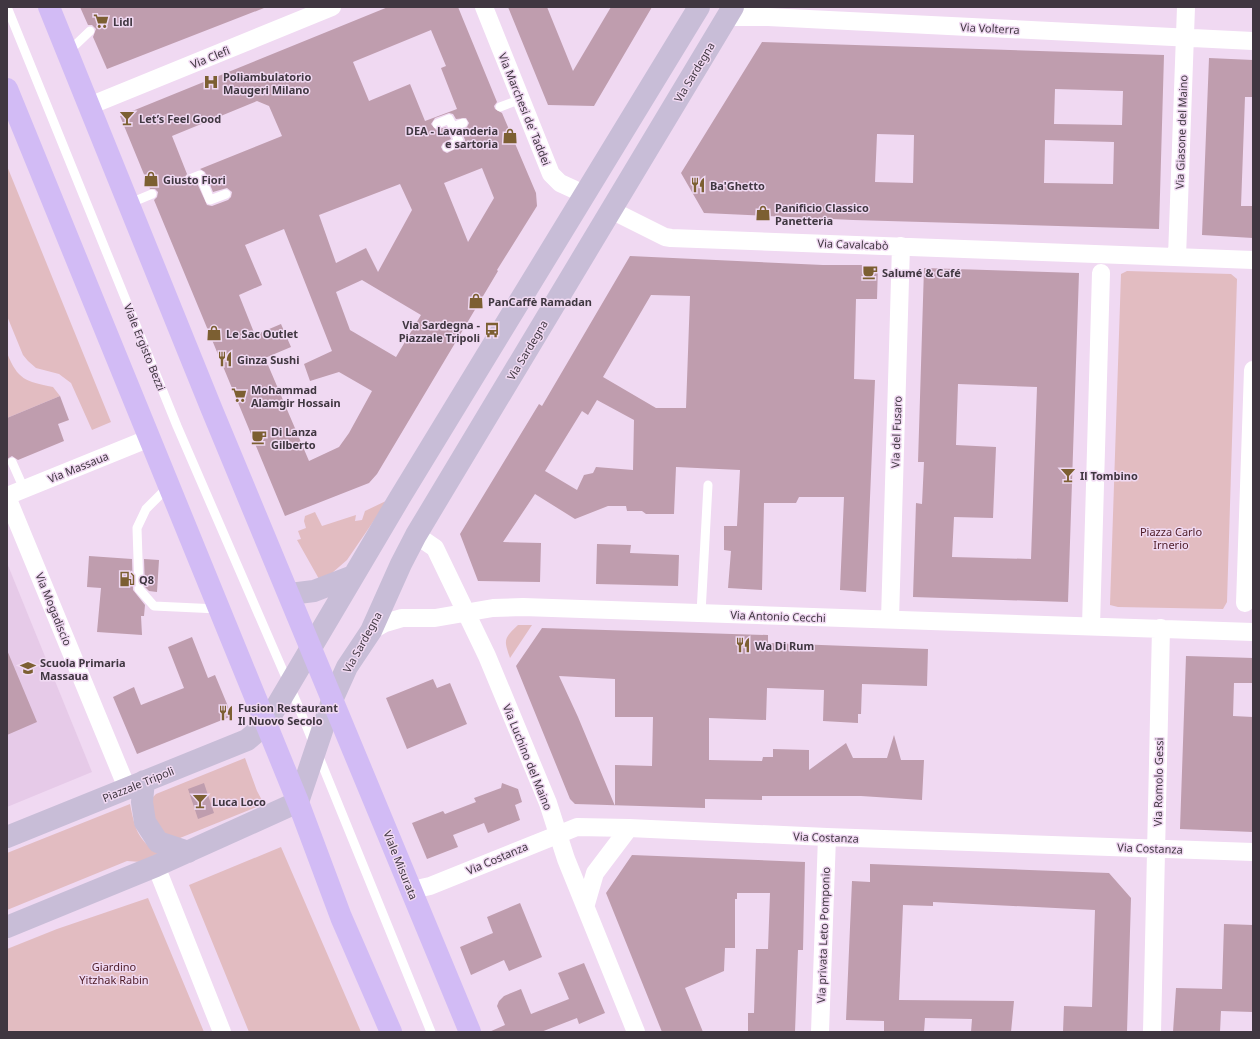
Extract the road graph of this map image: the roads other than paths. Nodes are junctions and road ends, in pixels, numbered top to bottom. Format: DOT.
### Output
graph roads {
  1 [pos="7,7"];
  2 [pos="49,7"];
  3 [pos="332,7"];
  4 [pos="484,7"];
  5 [pos="1186,7"];
  6 [pos="699,8"];
  7 [pos="730,12"];
  8 [pos="90,31"];
  9 [pos="1185,38"];
  10 [pos="1253,41"];
  11 [pos="67,53"];
  12 [pos="7,89"];
  13 [pos="521,99"];
  14 [pos="89,106"];
  15 [pos="500,107"];
  16 [pos="463,123"];
  17 [pos="437,124"];
  18 [pos="453,127"];
  19 [pos="447,148"];
  20 [pos="190,179"];
  21 [pos="152,194"];
  22 [pos="226,194"];
  23 [pos="584,194"];
  24 [pos="128,204"];
  25 [pos="611,210"];
  26 [pos="901,246"];
  27 [pos="1177,257"];
  28 [pos="1253,260"];
  29 [pos="1101,273"];
  30 [pos="1253,370"];
  31 [pos="150,438"];
  32 [pos="12,462"];
  33 [pos="170,485"];
  34 [pos="708,485"];
  35 [pos="24,489"];
  36 [pos="7,497"];
  37 [pos="389,519"];
  38 [pos="416,535"];
  39 [pos="353,576"];
  40 [pos="290,594"];
  41 [pos="1245,603"];
  42 [pos="219,609"];
  43 [pos="465,612"];
  44 [pos="701,613"];
  45 [pos="890,619"];
  46 [pos="1091,626"];
  47 [pos="1161,628"];
  48 [pos="371,631"];
  49 [pos="1249,632"];
  50 [pos="311,646"];
  51 [pos="289,685"];
  52 [pos="333,698"];
  53 [pos="266,724"];
  54 [pos="316,750"];
  55 [pos="136,785"];
  56 [pos="298,802"];
  57 [pos="629,828"];
  58 [pos="557,834"];
  59 [pos="7,837"];
  60 [pos="826,838"];
  61 [pos="1157,848"];
  62 [pos="188,852"];
  63 [pos="1253,852"];
  64 [pos="156,866"];
  65 [pos="412,890"];
  66 [pos="586,904"];
  67 [pos="7,927"];
  68 [pos="222,1032"];
  69 [pos="391,1032"];
  70 [pos="431,1032"];
  71 [pos="470,1032"];
  72 [pos="636,1032"];
  73 [pos="820,1032"];
  74 [pos="1152,1032"];
  1 -- 51 [label="lane, Viale Ergisto Bezzi"];
  2 -- 11 [label="main road"];
  3 -- 14 [label="street, Via Clefi"];
  4 -- 13 [label="street, Via Marchesi de' Taddei"];
  5 -- 9 [label="street, Via Giasone del Maino"];
  6 -- 7 [label="main road"];
  6 -- 23 [label="main road"];
  7 -- 9 [label="street, Via Volterra"];
  7 -- 25 [label="main road, Via Sardegna"];
  8 -- 11 [label="lane"];
  9 -- 10 [label="street, Via Volterra"];
  9 -- 27 [label="street, Via Giasone del Maino"];
  11 -- 14 [label="main road"];
  12 -- 31 [label="main road"];
  13 -- 15 [label="lane"];
  13 -- 23 [label="street, Via Marchesi de' Taddei"];
  14 -- 24 [label="main road"];
  16 -- 18 [label="lane"];
  17 -- 18 [label="lane"];
  18 -- 19 [label="lane"];
  20 -- 22 [label="lane"];
  21 -- 24 [label="lane"];
  23 -- 25 [label="main road"];
  23 -- 37 [label="main road"];
  24 -- 40 [label="main road"];
  25 -- 26 [label="street, Via Cavalcabò"];
  25 -- 38 [label="main road, Via Sardegna"];
  26 -- 27 [label="street, Via Cavalcabò"];
  26 -- 45 [label="street, Via del Fusaro"];
  27 -- 28 [label="street"];
  29 -- 46 [label="street"];
  30 -- 41 [label="street"];
  31 -- 33 [label="main road"];
  31 -- 35 [label="street, Via Massaua"];
  32 -- 35 [label="lane"];
  33 -- 42 [label="main road"];
  33 -- 42 [label="lane"];
  34 -- 44 [label="lane"];
  35 -- 36 [label="street, Via Massaua"];
  36 -- 55 [label="street, Via Mogadiscio"];
  37 -- 38 [label="main road"];
  37 -- 39 [label="main road"];
  38 -- 43 [label="street"];
  38 -- 48 [label="main road, Via Sardegna"];
  39 -- 40 [label="main road"];
  39 -- 50 [label="main road"];
  40 -- 50 [label="main road"];
  42 -- 53 [label="main road"];
  43 -- 44 [label="street, Via Antonio Cecchi"];
  43 -- 48 [label="street, Via Antonio Cecchi"];
  43 -- 58 [label="street, Via Luchino del Maino"];
  44 -- 45 [label="street, Via Antonio Cecchi"];
  45 -- 46 [label="street, Via Antonio Cecchi"];
  46 -- 47 [label="street"];
  47 -- 49 [label="street"];
  47 -- 61 [label="street, Via Romolo Gessi"];
  48 -- 52 [label="main road, Via Sardegna"];
  50 -- 51 [label="main road, Piazzale Tripoli"];
  50 -- 52 [label="main road"];
  51 -- 53 [label="main road, Piazzale Tripoli"];
  51 -- 54 [label="lane"];
  52 -- 54 [label="main road"];
  52 -- 65 [label="main road, Viale Misurata"];
  53 -- 55 [label="main road, Piazzale Tripoli"];
  53 -- 56 [label="main road"];
  54 -- 56 [label="main road"];
  54 -- 70 [label="lane"];
  55 -- 59 [label="main road, Piazzale Tripoli"];
  55 -- 62 [label="main road"];
  56 -- 62 [label="main road"];
  56 -- 69 [label="main road"];
  57 -- 58 [label="street, Via Costanza"];
  57 -- 60 [label="street, Via Costanza"];
  57 -- 66 [label="street"];
  58 -- 65 [label="street, Via Costanza"];
  58 -- 66 [label="street, Via Luchino del Maino"];
  60 -- 61 [label="street, Via Costanza"];
  60 -- 73 [label="street, Via privata Leto Pomponio"];
  61 -- 63 [label="street, Via Costanza"];
  61 -- 74 [label="street, Via Romolo Gessi"];
  62 -- 64 [label="main road"];
  64 -- 67 [label="main road"];
  64 -- 68 [label="street"];
  65 -- 71 [label="main road, Viale Misurata"];
  66 -- 72 [label="street, Via Luchino del Maino"];
}
